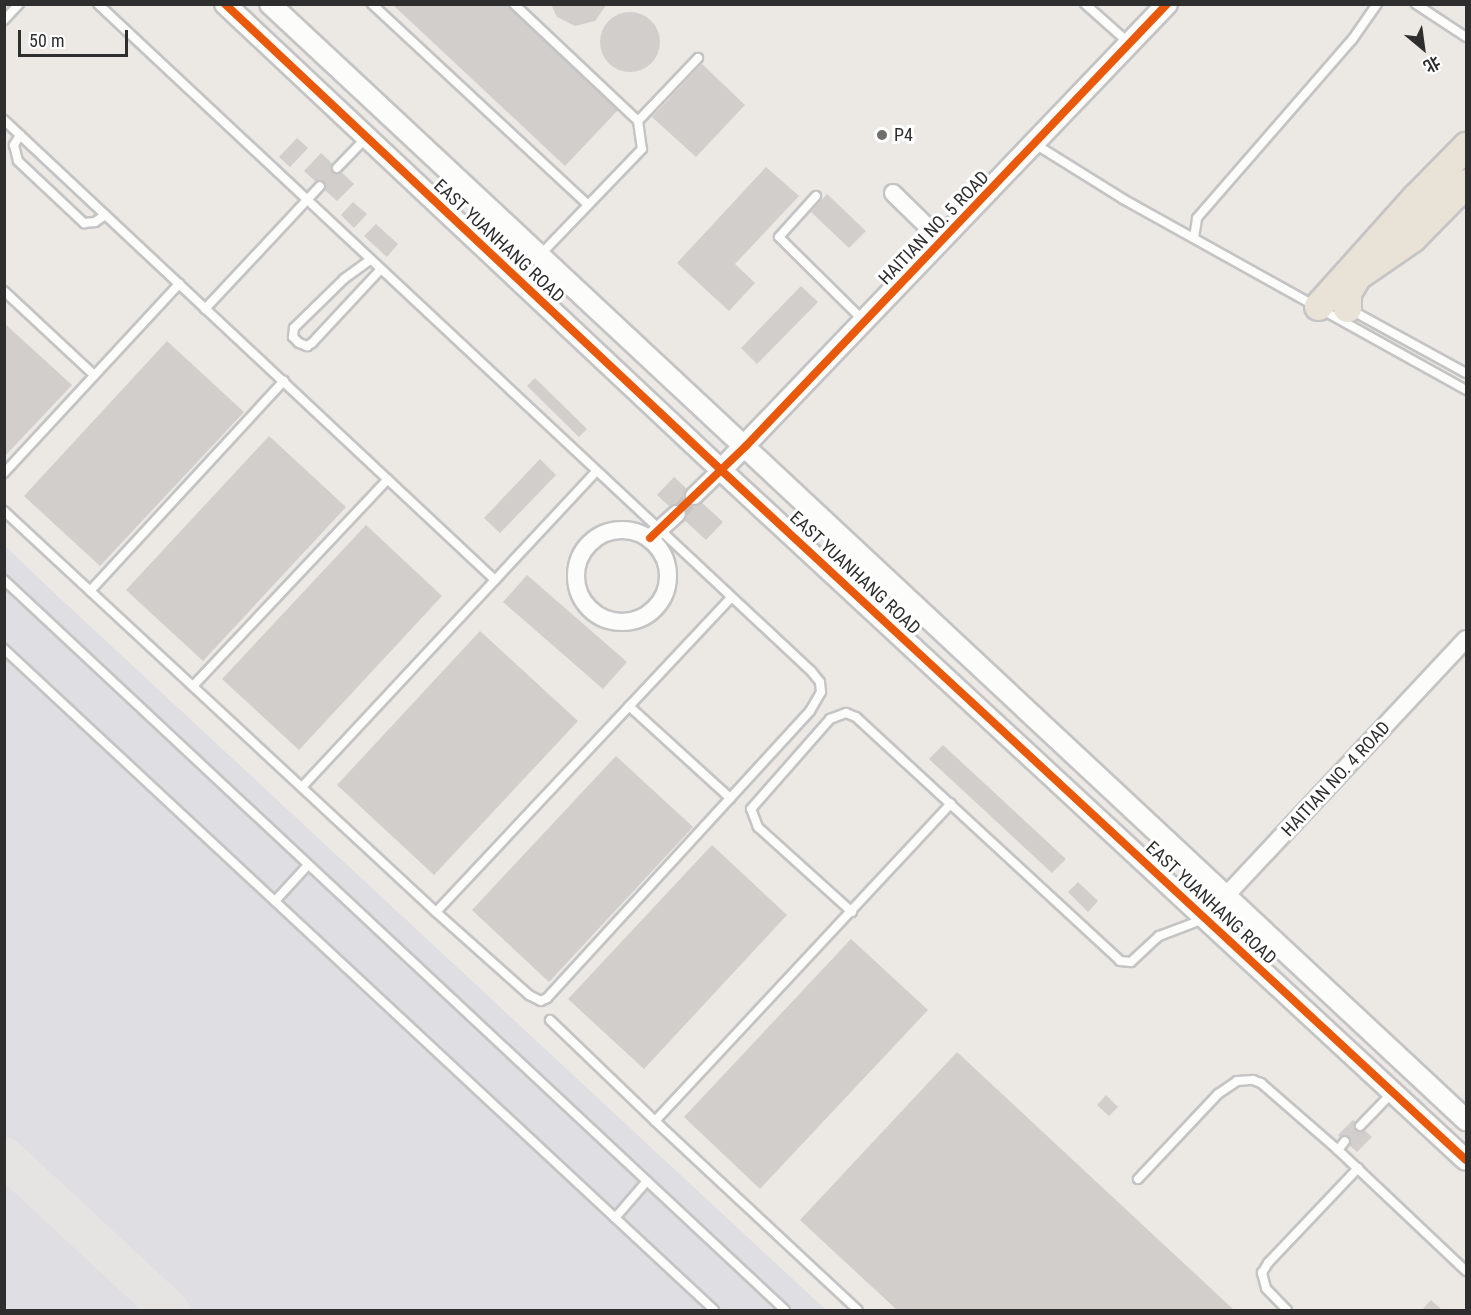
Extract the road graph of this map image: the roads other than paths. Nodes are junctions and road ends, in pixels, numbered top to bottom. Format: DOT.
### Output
graph roads {
  1 [pos="19,4"];
  2 [pos="98,4"];
  3 [pos="225,4"];
  4 [pos="270,4"];
  5 [pos="372,4"];
  6 [pos="513,4"];
  7 [pos="1085,4"];
  8 [pos="1167,4"];
  9 [pos="1377,4"];
  10 [pos="1416,4"];
  11 [pos="4,20"];
  12 [pos="1467,37"];
  13 [pos="1130,44"];
  14 [pos="698,58"];
  15 [pos="4,120"];
  16 [pos="638,121"];
  17 [pos="20,135"];
  18 [pos="366,137"];
  19 [pos="1035,144"];
  20 [pos="1467,146"];
  21 [pos="337,168"];
  22 [pos="1467,183"];
  23 [pos="320,186"];
  24 [pos="893,193"];
  25 [pos="816,196"];
  26 [pos="306,200"];
  27 [pos="588,205"];
  28 [pos="105,214"];
  29 [pos="1194,238"];
  30 [pos="942,241"];
  31 [pos="540,255"];
  32 [pos="370,260"];
  33 [pos="381,269"];
  34 [pos="179,284"];
  35 [pos="4,291"];
  36 [pos="1318,306"];
  37 [pos="1347,308"];
  38 [pos="205,309"];
  39 [pos="865,322"];
  40 [pos="1467,373"];
  41 [pos="94,375"];
  42 [pos="284,381"];
  43 [pos="1467,390"];
  44 [pos="745,447"];
  45 [pos="721,470"];
  46 [pos="597,471"];
  47 [pos="4,473"];
  48 [pos="388,479"];
  49 [pos="694,496"];
  50 [pos="4,511"];
  51 [pos="677,514"];
  52 [pos="655,533"];
  53 [pos="4,580"];
  54 [pos="495,580"];
  55 [pos="90,591"];
  56 [pos="732,597"];
  57 [pos="1467,639"];
  58 [pos="4,649"];
  59 [pos="193,686"];
  60 [pos="629,706"];
  61 [pos="302,787"];
  62 [pos="730,798"];
  63 [pos="951,804"];
  64 [pos="308,865"];
  65 [pos="1226,896"];
  66 [pos="275,901"];
  67 [pos="436,912"];
  68 [pos="852,912"];
  69 [pos="1205,918"];
  70 [pos="550,1020"];
  71 [pos="1393,1092"];
  72 [pos="1467,1120"];
  73 [pos="655,1121"];
  74 [pos="1360,1126"];
  75 [pos="1345,1141"];
  76 [pos="1338,1150"];
  77 [pos="1467,1160"];
  78 [pos="1358,1168"];
  79 [pos="1138,1179"];
  80 [pos="646,1181"];
  81 [pos="615,1218"];
  82 [pos="1467,1271"];
  83 [pos="714,1311"];
  84 [pos="785,1311"];
  85 [pos="858,1311"];
  86 [pos="1287,1311"];
  1 -- 11 [label="lane"];
  2 -- 26 [label="lane"];
  3 -- 18 [label="street, EAST YUANHANG ROAD"];
  4 -- 31 [label="street, EAST YUANHANG ROAD"];
  5 -- 27 [label="lane"];
  6 -- 16 [label="lane"];
  7 -- 13 [label="lane"];
  8 -- 13 [label="street, HAITIAN NO. 5 ROAD"];
  9 -- 29 [label="lane"];
  10 -- 12 [label="lane"];
  13 -- 19 [label="street, HAITIAN NO. 5 ROAD"];
  14 -- 16 [label="lane"];
  15 -- 17 [label="lane"];
  16 -- 27 [label="lane"];
  17 -- 28 [label="lane"];
  17 -- 28 [label="lane"];
  18 -- 21 [label="lane"];
  18 -- 45 [label="street, EAST YUANHANG ROAD"];
  19 -- 29 [label="lane"];
  19 -- 30 [label="street, HAITIAN NO. 5 ROAD"];
  20 -- 36 [label="highway"];
  22 -- 37 [label="highway"];
  23 -- 26 [label="lane"];
  24 -- 30 [label="street"];
  25 -- 39 [label="lane"];
  26 -- 32 [label="lane"];
  26 -- 38 [label="lane"];
  27 -- 31 [label="lane"];
  28 -- 34 [label="lane"];
  29 -- 36 [label="lane"];
  30 -- 39 [label="street, HAITIAN NO. 5 ROAD"];
  31 -- 44 [label="street, EAST YUANHANG ROAD"];
  32 -- 33 [label="lane"];
  32 -- 33 [label="lane"];
  33 -- 46 [label="lane"];
  34 -- 38 [label="lane"];
  34 -- 41 [label="lane"];
  35 -- 41 [label="lane"];
  36 -- 43 [label="lane"];
  37 -- 40 [label="lane"];
  38 -- 42 [label="lane"];
  39 -- 44 [label="street, HAITIAN NO. 5 ROAD"];
  41 -- 47 [label="lane"];
  42 -- 48 [label="lane"];
  42 -- 55 [label="lane"];
  44 -- 45 [label="street, HAITIAN NO. 5 ROAD"];
  44 -- 65 [label="street, EAST YUANHANG ROAD"];
  45 -- 49 [label="street"];
  45 -- 69 [label="street, EAST YUANHANG ROAD"];
  46 -- 52 [label="lane"];
  46 -- 54 [label="lane"];
  48 -- 54 [label="lane"];
  48 -- 59 [label="lane"];
  50 -- 55 [label="lane"];
  51 -- 52 [label="street"];
  52 -- 52 [label="street"];
  52 -- 56 [label="lane"];
  53 -- 64 [label="lane"];
  54 -- 61 [label="lane"];
  55 -- 59 [label="lane"];
  56 -- 60 [label="lane"];
  56 -- 62 [label="lane"];
  57 -- 65 [label="street, HAITIAN NO. 4 ROAD"];
  58 -- 66 [label="lane"];
  59 -- 61 [label="lane"];
  60 -- 62 [label="lane"];
  60 -- 67 [label="lane"];
  61 -- 67 [label="lane"];
  62 -- 67 [label="lane"];
  63 -- 68 [label="lane"];
  63 -- 68 [label="lane"];
  63 -- 69 [label="lane"];
  64 -- 66 [label="lane"];
  64 -- 80 [label="lane"];
  65 -- 69 [label="street, HAITIAN NO. 4 ROAD"];
  65 -- 72 [label="street, EAST YUANHANG ROAD"];
  66 -- 81 [label="lane"];
  68 -- 73 [label="lane"];
  69 -- 71 [label="street, EAST YUANHANG ROAD"];
  70 -- 73 [label="lane"];
  71 -- 74 [label="lane"];
  71 -- 77 [label="street, EAST YUANHANG ROAD"];
  73 -- 85 [label="lane"];
  75 -- 76 [label="lane"];
  76 -- 78 [label="lane"];
  76 -- 79 [label="lane"];
  78 -- 82 [label="lane"];
  78 -- 86 [label="lane"];
  80 -- 81 [label="lane"];
  80 -- 84 [label="lane"];
  81 -- 83 [label="lane"];
}
